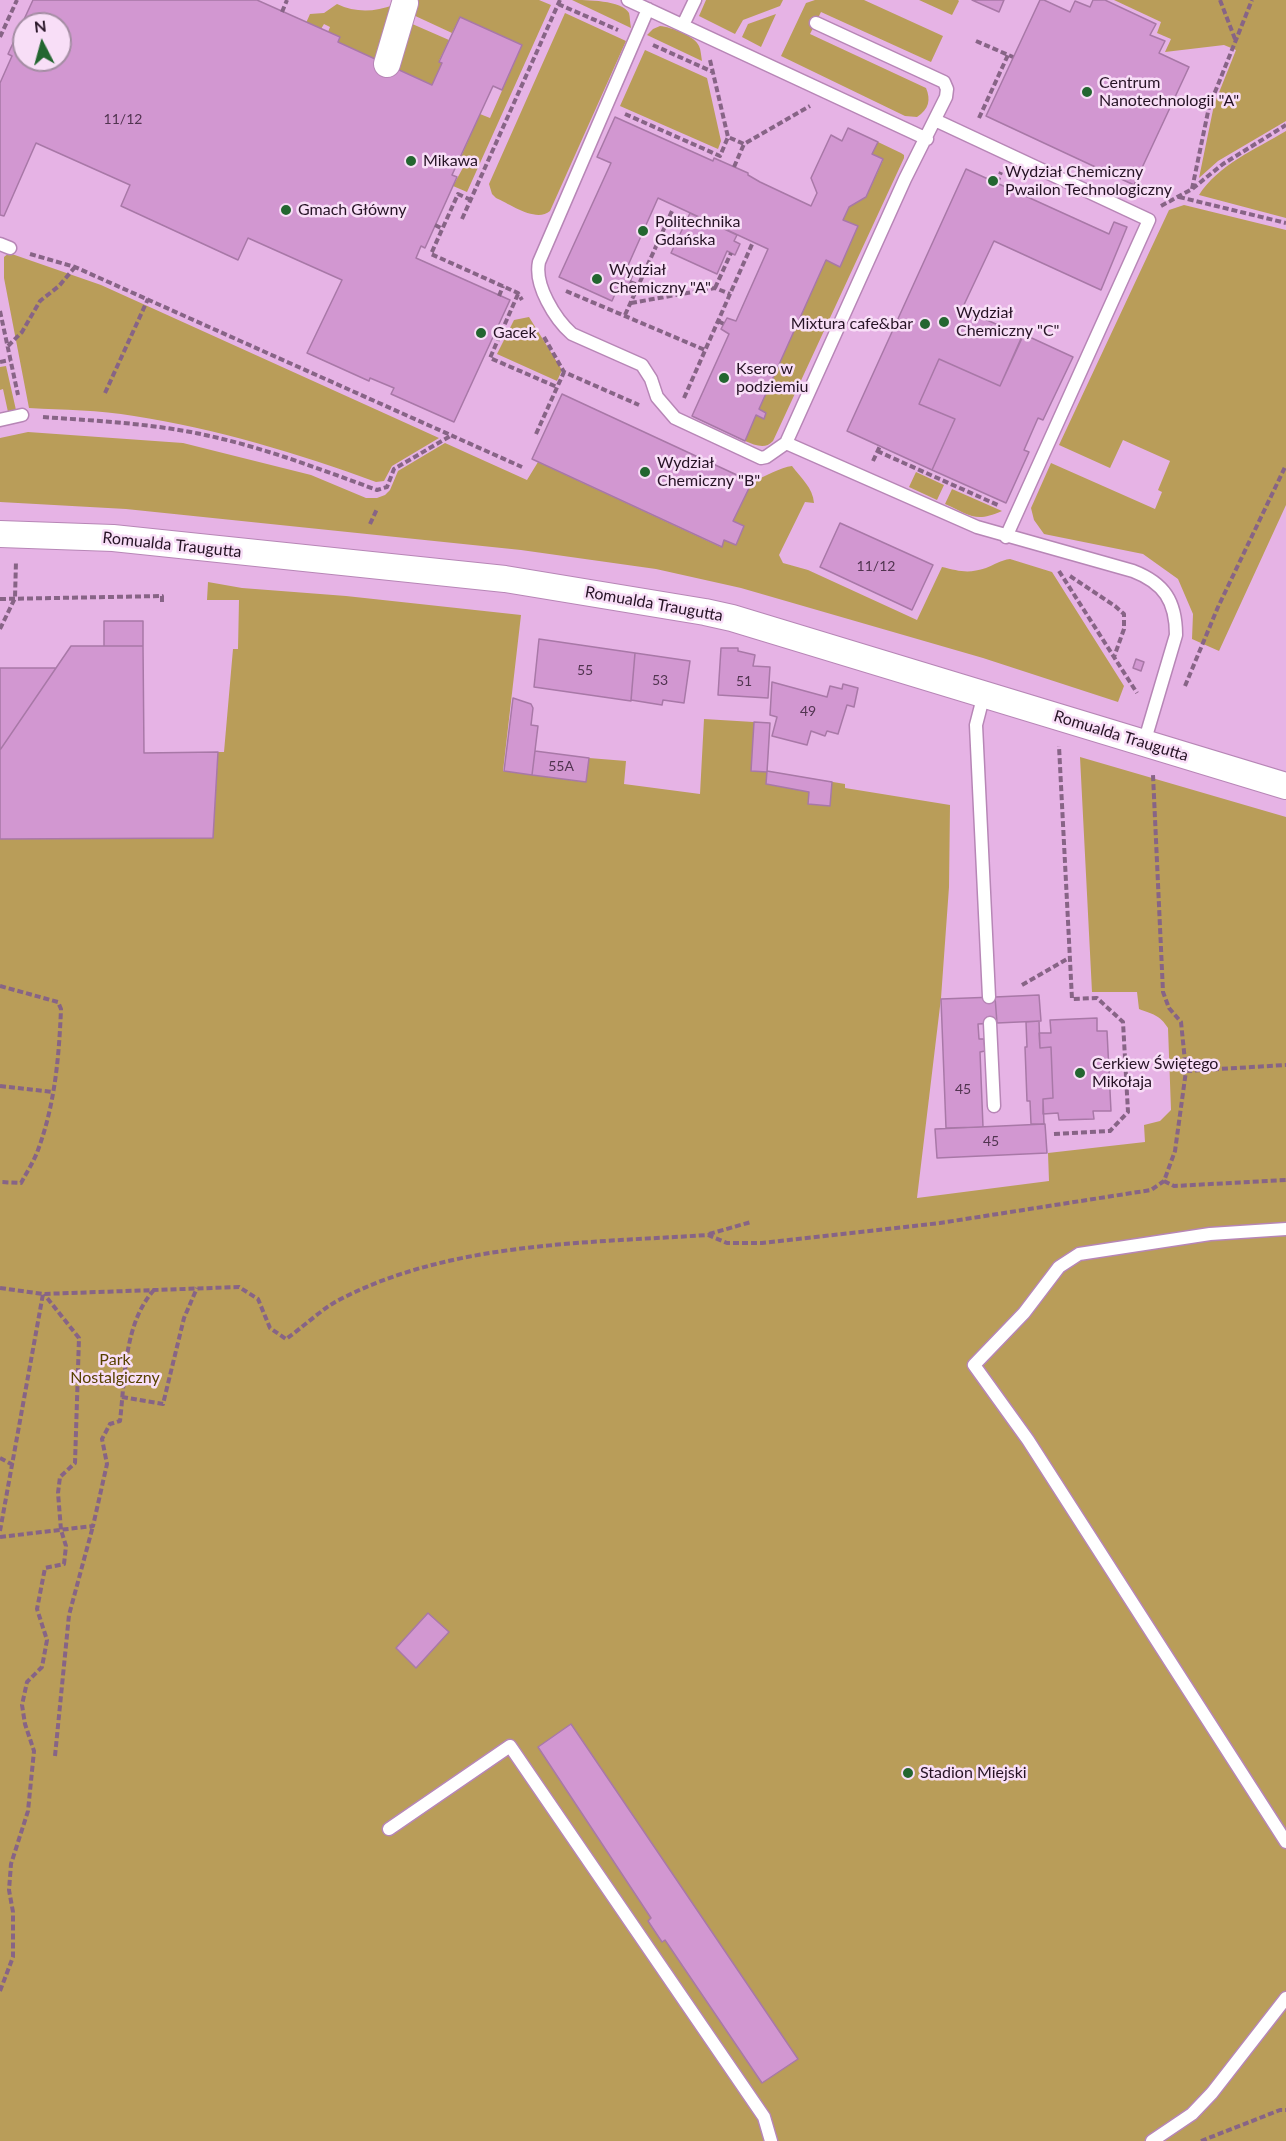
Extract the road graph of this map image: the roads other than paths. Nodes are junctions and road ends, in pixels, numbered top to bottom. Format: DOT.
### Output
graph roads {
  1 [pos="628,0"];
  2 [pos="695,0"];
  3 [pos="405,3"];
  4 [pos="648,9"];
  5 [pos="816,23"];
  6 [pos="683,26"];
  7 [pos="387,64"];
  8 [pos="935,120"];
  9 [pos="927,139"];
  10 [pos="22,415"];
  11 [pos="0,420"];
  12 [pos="786,443"];
  13 [pos="0,534"];
  14 [pos="1006,537"];
  15 [pos="984,694"];
  16 [pos="1144,743"];
  17 [pos="1286,786"];
  18 [pos="989,997"];
  19 [pos="990,1023"];
  20 [pos="994,1106"];
  21 [pos="1286,1229"];
  22 [pos="389,1829"];
  23 [pos="1286,1842"];
  24 [pos="1286,1998"];
  25 [pos="771,2141"];
  26 [pos="1152,2141"];
  1 -- 4 [label="lane"];
  2 -- 6 [label="lane"];
  3 -- 7 [label="street"];
  4 -- 6 [label="lane"];
  4 -- 12 [label="lane"];
  5 -- 8 [label="lane"];
  6 -- 9 [label="lane"];
  8 -- 9 [label="lane"];
  8 -- 14 [label="lane"];
  9 -- 12 [label="lane"];
  10 -- 11 [label="lane"];
  12 -- 14 [label="lane"];
  13 -- 15 [label="street, Romualda Traugutta"];
  14 -- 16 [label="lane"];
  15 -- 16 [label="street, Romualda Traugutta"];
  15 -- 18 [label="lane"];
  16 -- 17 [label="street, Romualda Traugutta"];
  19 -- 20 [label="lane"];
  21 -- 23 [label="lane"];
  22 -- 25 [label="lane"];
  24 -- 26 [label="lane"];
}
